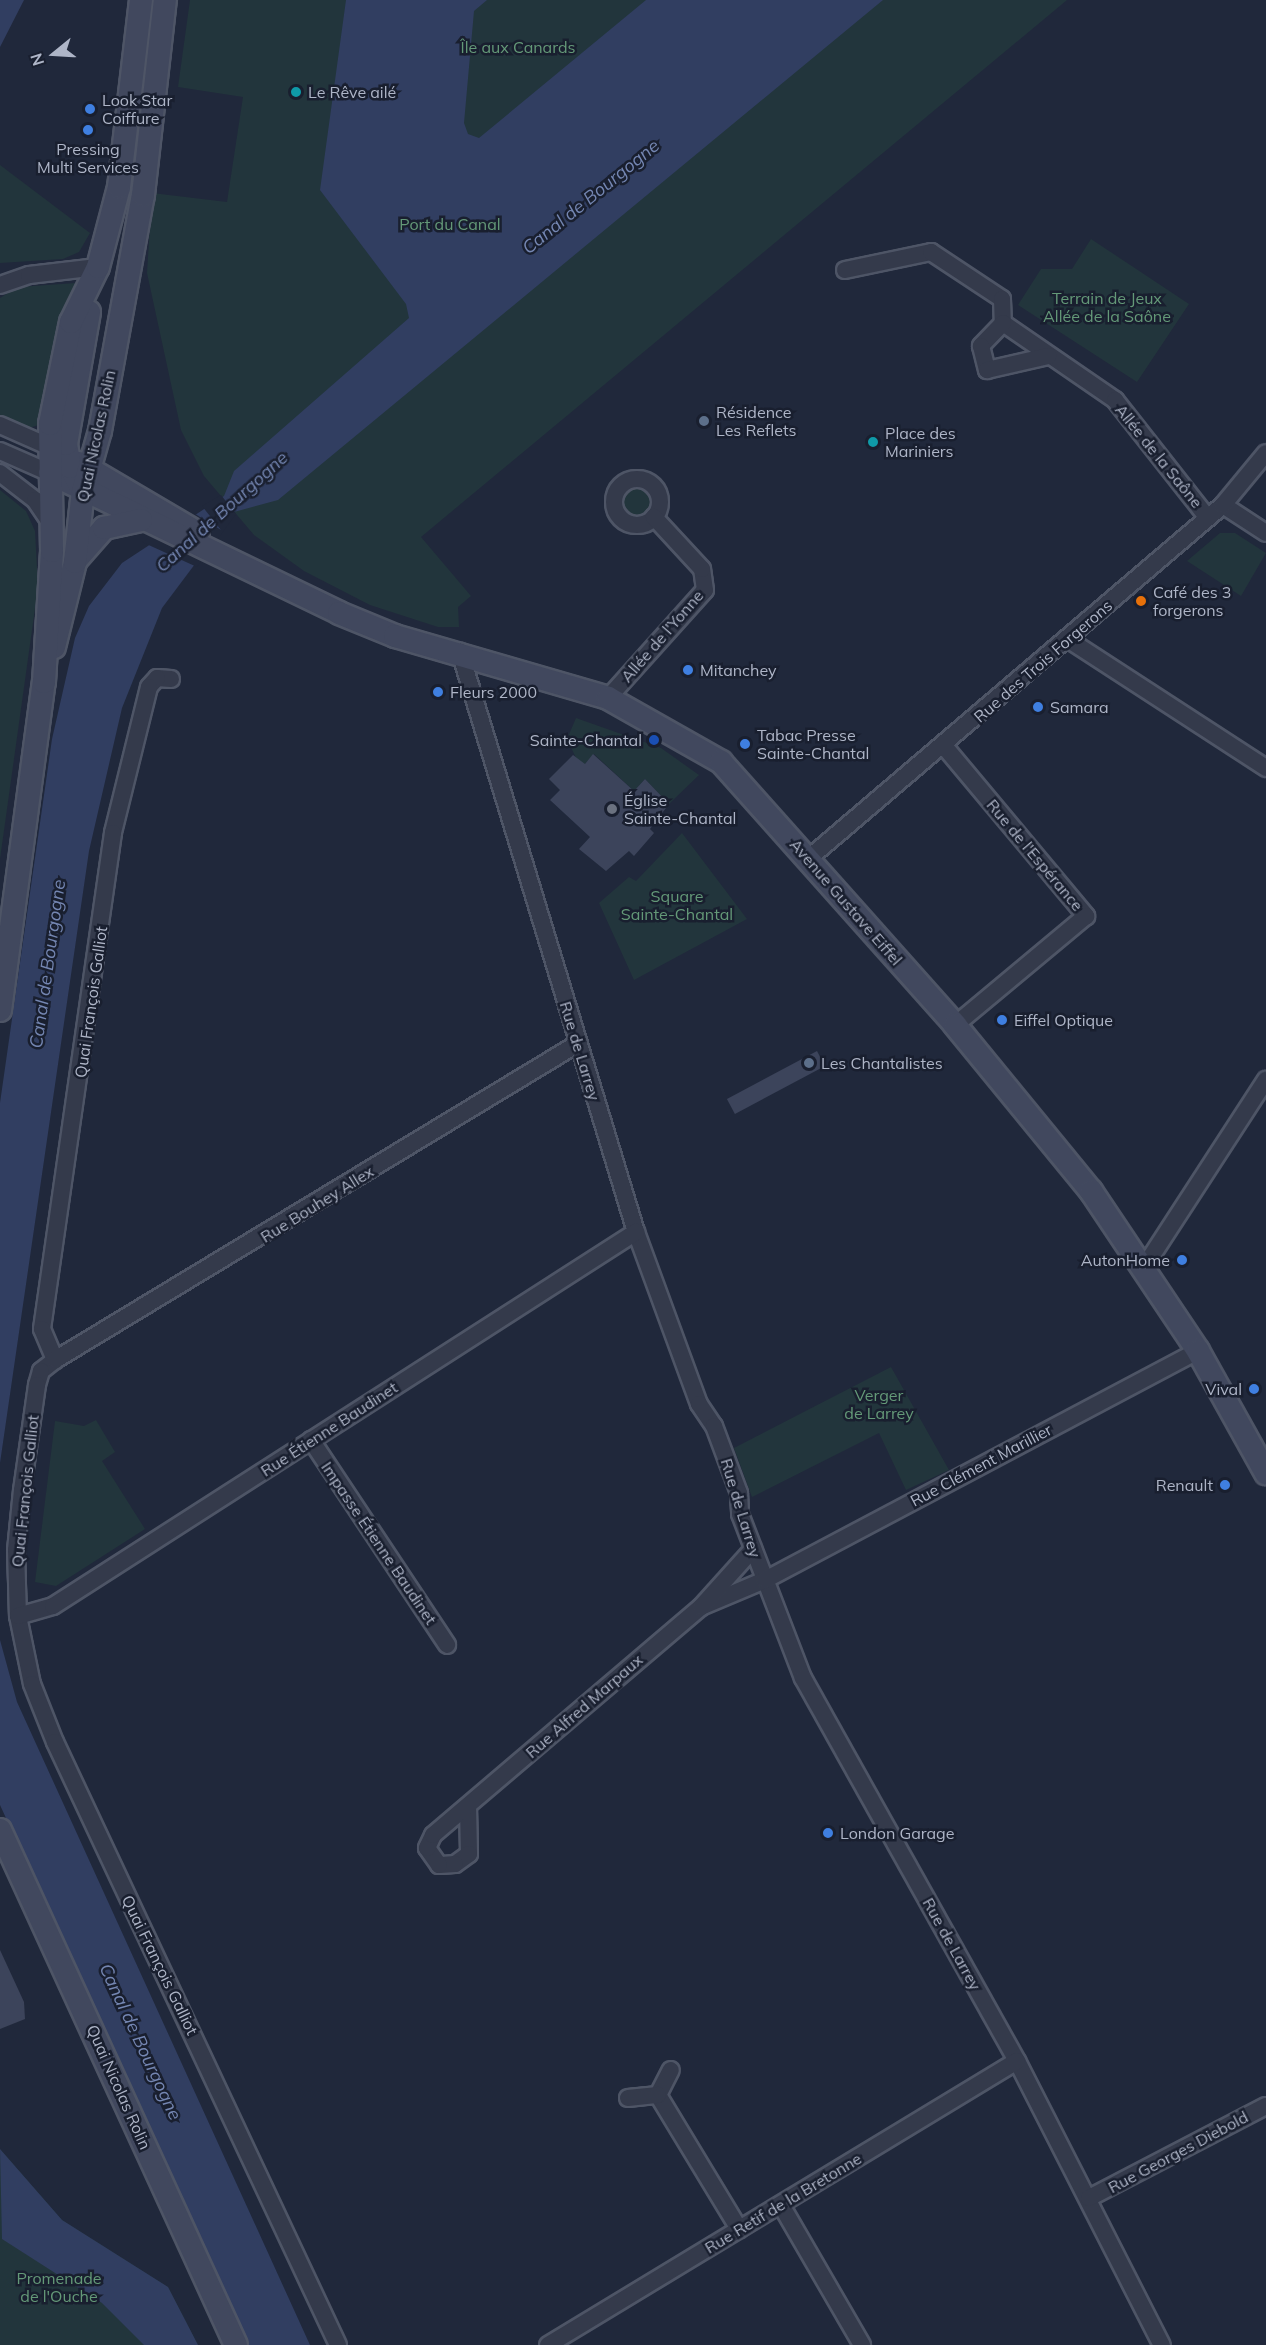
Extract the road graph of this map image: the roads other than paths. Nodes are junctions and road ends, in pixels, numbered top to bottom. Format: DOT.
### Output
graph roads {
  1 [pos="141,0"];
  2 [pos="165,0"];
  3 [pos="119,187"];
  4 [pos="144,188"];
  5 [pos="98,267"];
  6 [pos="845,270"];
  7 [pos="0,285"];
  8 [pos="1003,323"];
  9 [pos="1048,356"];
  10 [pos="0,425"];
  11 [pos="0,451"];
  12 [pos="58,452"];
  13 [pos="1266,453"];
  14 [pos="90,469"];
  15 [pos="0,473"];
  16 [pos="56,477"];
  17 [pos="82,491"];
  18 [pos="1223,505"];
  19 [pos="654,517"];
  20 [pos="1208,518"];
  21 [pos="154,519"];
  22 [pos="50,522"];
  23 [pos="1266,533"];
  24 [pos="75,562"];
  25 [pos="57,638"];
  26 [pos="1069,640"];
  27 [pos="460,652"];
  28 [pos="171,679"];
  29 [pos="44,682"];
  30 [pos="608,698"];
  31 [pos="944,746"];
  32 [pos="1266,768"];
  33 [pos="808,859"];
  34 [pos="0,1010"];
  35 [pos="955,1025"];
  36 [pos="577,1044"];
  37 [pos="1266,1080"];
  38 [pos="636,1232"];
  39 [pos="1145,1266"];
  40 [pos="1198,1351"];
  41 [pos="55,1360"];
  42 [pos="311,1440"];
  43 [pos="1264,1463"];
  44 [pos="753,1549"];
  45 [pos="765,1580"];
  46 [pos="701,1607"];
  47 [pos="18,1616"];
  48 [pos="447,1645"];
  49 [pos="468,1806"];
  50 [pos="0,1830"];
  51 [pos="1017,2061"];
  52 [pos="671,2070"];
  53 [pos="657,2095"];
  54 [pos="628,2098"];
  55 [pos="1266,2106"];
  56 [pos="1089,2198"];
  57 [pos="781,2205"];
  58 [pos="739,2229"];
  59 [pos="236,2345"];
  60 [pos="338,2345"];
  61 [pos="548,2345"];
  62 [pos="862,2345"];
  63 [pos="1162,2345"];
  1 -- 3 [label="main road"];
  2 -- 4 [label="main road, Quai Nicolas Rolin"];
  3 -- 4 [label="main road"];
  3 -- 5 [label="main road"];
  4 -- 14 [label="main road, Quai Nicolas Rolin"];
  5 -- 7 [label="street"];
  5 -- 12 [label="main road"];
  6 -- 8 [label="street"];
  8 -- 9 [label="street, Allée de la Saône"];
  8 -- 9 [label="street"];
  9 -- 20 [label="street, Allée de la Saône"];
  10 -- 12 [label="street"];
  11 -- 16 [label="street"];
  12 -- 14 [label="main road, Avenue Gustave Eiffel"];
  12 -- 16 [label="main road"];
  12 -- 17 [label="main road"];
  13 -- 18 [label="street, Rue des Trois Forgerons"];
  14 -- 17 [label="main road, Quai Nicolas Rolin"];
  14 -- 21 [label="main road, Avenue Gustave Eiffel"];
  15 -- 22 [label="street"];
  16 -- 17 [label="main road, Avenue Gustave Eiffel"];
  16 -- 22 [label="main road, Quai Nicolas Rolin"];
  16 -- 25 [label="main road"];
  17 -- 21 [label="main road, Avenue Gustave Eiffel"];
  17 -- 24 [label="main road, Quai Nicolas Rolin"];
  18 -- 20 [label="street, Rue des Trois Forgerons"];
  18 -- 23 [label="street"];
  19 -- 30 [label="street, Allée de l'Yonne"];
  20 -- 26 [label="street, Rue des Trois Forgerons"];
  21 -- 24 [label="main road"];
  21 -- 27 [label="main road, Avenue Gustave Eiffel"];
  22 -- 29 [label="main road, Quai Nicolas Rolin"];
  24 -- 25 [label="main road, Quai Nicolas Rolin"];
  25 -- 29 [label="main road, Quai Nicolas Rolin"];
  26 -- 31 [label="street, Rue des Trois Forgerons"];
  26 -- 32 [label="street"];
  27 -- 30 [label="main road, Avenue Gustave Eiffel"];
  27 -- 36 [label="street, Rue de Larrey"];
  28 -- 41 [label="street, Quai François Galliot"];
  29 -- 34 [label="main road, Quai Nicolas Rolin"];
  30 -- 33 [label="main road, Avenue Gustave Eiffel"];
  31 -- 33 [label="street, Rue des Trois Forgerons"];
  31 -- 35 [label="street, Rue de l'Espérance"];
  33 -- 35 [label="main road, Avenue Gustave Eiffel"];
  35 -- 39 [label="main road, Avenue Gustave Eiffel"];
  36 -- 38 [label="street, Rue de Larrey"];
  36 -- 41 [label="street, Rue Bouhey Allex"];
  37 -- 39 [label="street"];
  38 -- 42 [label="street, Rue Étienne Baudinet"];
  38 -- 44 [label="street, Rue de Larrey"];
  39 -- 40 [label="main road, Avenue Gustave Eiffel"];
  40 -- 43 [label="main road, Avenue Gustave Eiffel"];
  40 -- 45 [label="street, Rue Clément Marillier"];
  41 -- 47 [label="street, Quai François Galliot"];
  42 -- 47 [label="street, Rue Étienne Baudinet"];
  42 -- 48 [label="street, Impasse Étienne Baudinet"];
  44 -- 45 [label="street, Rue de Larrey"];
  44 -- 46 [label="street, Rue Alfred Marpaux"];
  45 -- 46 [label="street, Rue Alfred Marpaux"];
  45 -- 51 [label="street, Rue de Larrey"];
  46 -- 49 [label="street, Rue Alfred Marpaux"];
  47 -- 60 [label="street, Quai François Galliot"];
  50 -- 59 [label="main road, Quai Nicolas Rolin"];
  51 -- 56 [label="street, Rue de Larrey"];
  51 -- 57 [label="street, Rue Retif de la Bretonne"];
  52 -- 53 [label="street"];
  53 -- 54 [label="street"];
  53 -- 58 [label="street"];
  55 -- 56 [label="street, Rue Georges Diebold"];
  56 -- 63 [label="street, Rue de Larrey"];
  57 -- 58 [label="street, Rue Retif de la Bretonne"];
  57 -- 62 [label="street"];
  58 -- 61 [label="street, Rue Retif de la Bretonne"];
}
